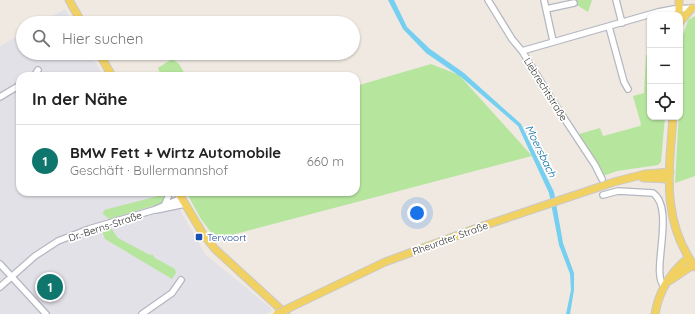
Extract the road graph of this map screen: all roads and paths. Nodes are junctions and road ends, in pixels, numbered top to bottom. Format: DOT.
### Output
graph roads {
  1 [pos="69,0"];
  2 [pos="488,0"];
  3 [pos="544,0"];
  4 [pos="616,0"];
  5 [pos="679,0"];
  6 [pos="574,3"];
  7 [pos="694,8"];
  8 [pos="546,9"];
  9 [pos="679,12"];
  10 [pos="647,15"];
  11 [pos="78,16"];
  12 [pos="683,19"];
  13 [pos="622,23"];
  14 [pos="609,26"];
  15 [pos="553,42"];
  16 [pos="522,51"];
  17 [pos="103,60"];
  18 [pos="110,72"];
  19 [pos="16,87"];
  20 [pos="628,89"];
  21 [pos="0,97"];
  22 [pos="673,120"];
  23 [pos="670,172"];
  24 [pos="602,179"];
  25 [pos="628,179"];
  26 [pos="669,179"];
  27 [pos="603,195"];
  28 [pos="169,196"];
  29 [pos="182,198"];
  30 [pos="166,204"];
  31 [pos="154,210"];
  32 [pos="688,258"];
  33 [pos="0,264"];
  34 [pos="694,266"];
  35 [pos="11,276"];
  36 [pos="181,280"];
  37 [pos="665,285"];
  38 [pos="0,287"];
  39 [pos="46,314"];
  40 [pos="142,314"];
  41 [pos="277,314"];
  42 [pos="286,314"];
  43 [pos="655,314"];
  1 -- 11 [label="main road"];
  2 -- 16 [label="street, Liebrechtstraße"];
  3 -- 8 [label="street"];
  4 -- 13 [label="street"];
  5 -- 9 [label="main road"];
  6 -- 8 [label="street"];
  7 -- 9 [label="street"];
  7 -- 12 [label="main road"];
  8 -- 15 [label="street"];
  10 -- 13 [label="street"];
  13 -- 14 [label="street"];
  14 -- 15 [label="street"];
  14 -- 20 [label="street"];
  15 -- 16 [label="street"];
  16 -- 24 [label="street, Liebrechtstraße"];
  17 -- 18 [label="main road"];
  19 -- 21 [label="street"];
  22 -- 23 [label="main road"];
  23 -- 25 [label="main road, Rheurdter Straße"];
  23 -- 26 [label="main road"];
  25 -- 26 [label="main road, Rheurdter Straße"];
  25 -- 41 [label="main road, Rheurdter Straße, bridge"];
  26 -- 32 [label="main road"];
  27 -- 37 [label="street"];
  28 -- 30 [label="street"];
  29 -- 30 [label="street, Dr.-Berns-Straße"];
  29 -- 31 [label="street, Dr.-Berns-Straße"];
  29 -- 42 [label="main road"];
  30 -- 31 [label="street, Dr.-Berns-Straße"];
  31 -- 35 [label="street, Dr.-Berns-Straße"];
  32 -- 34 [label="main road"];
  32 -- 37 [label="main road"];
  33 -- 35 [label="street"];
  34 -- 37 [label="main road"];
  35 -- 38 [label="street, Dr.-Berns-Straße"];
  35 -- 39 [label="street"];
  36 -- 40 [label="street"];
  37 -- 43 [label="main road"];
}
